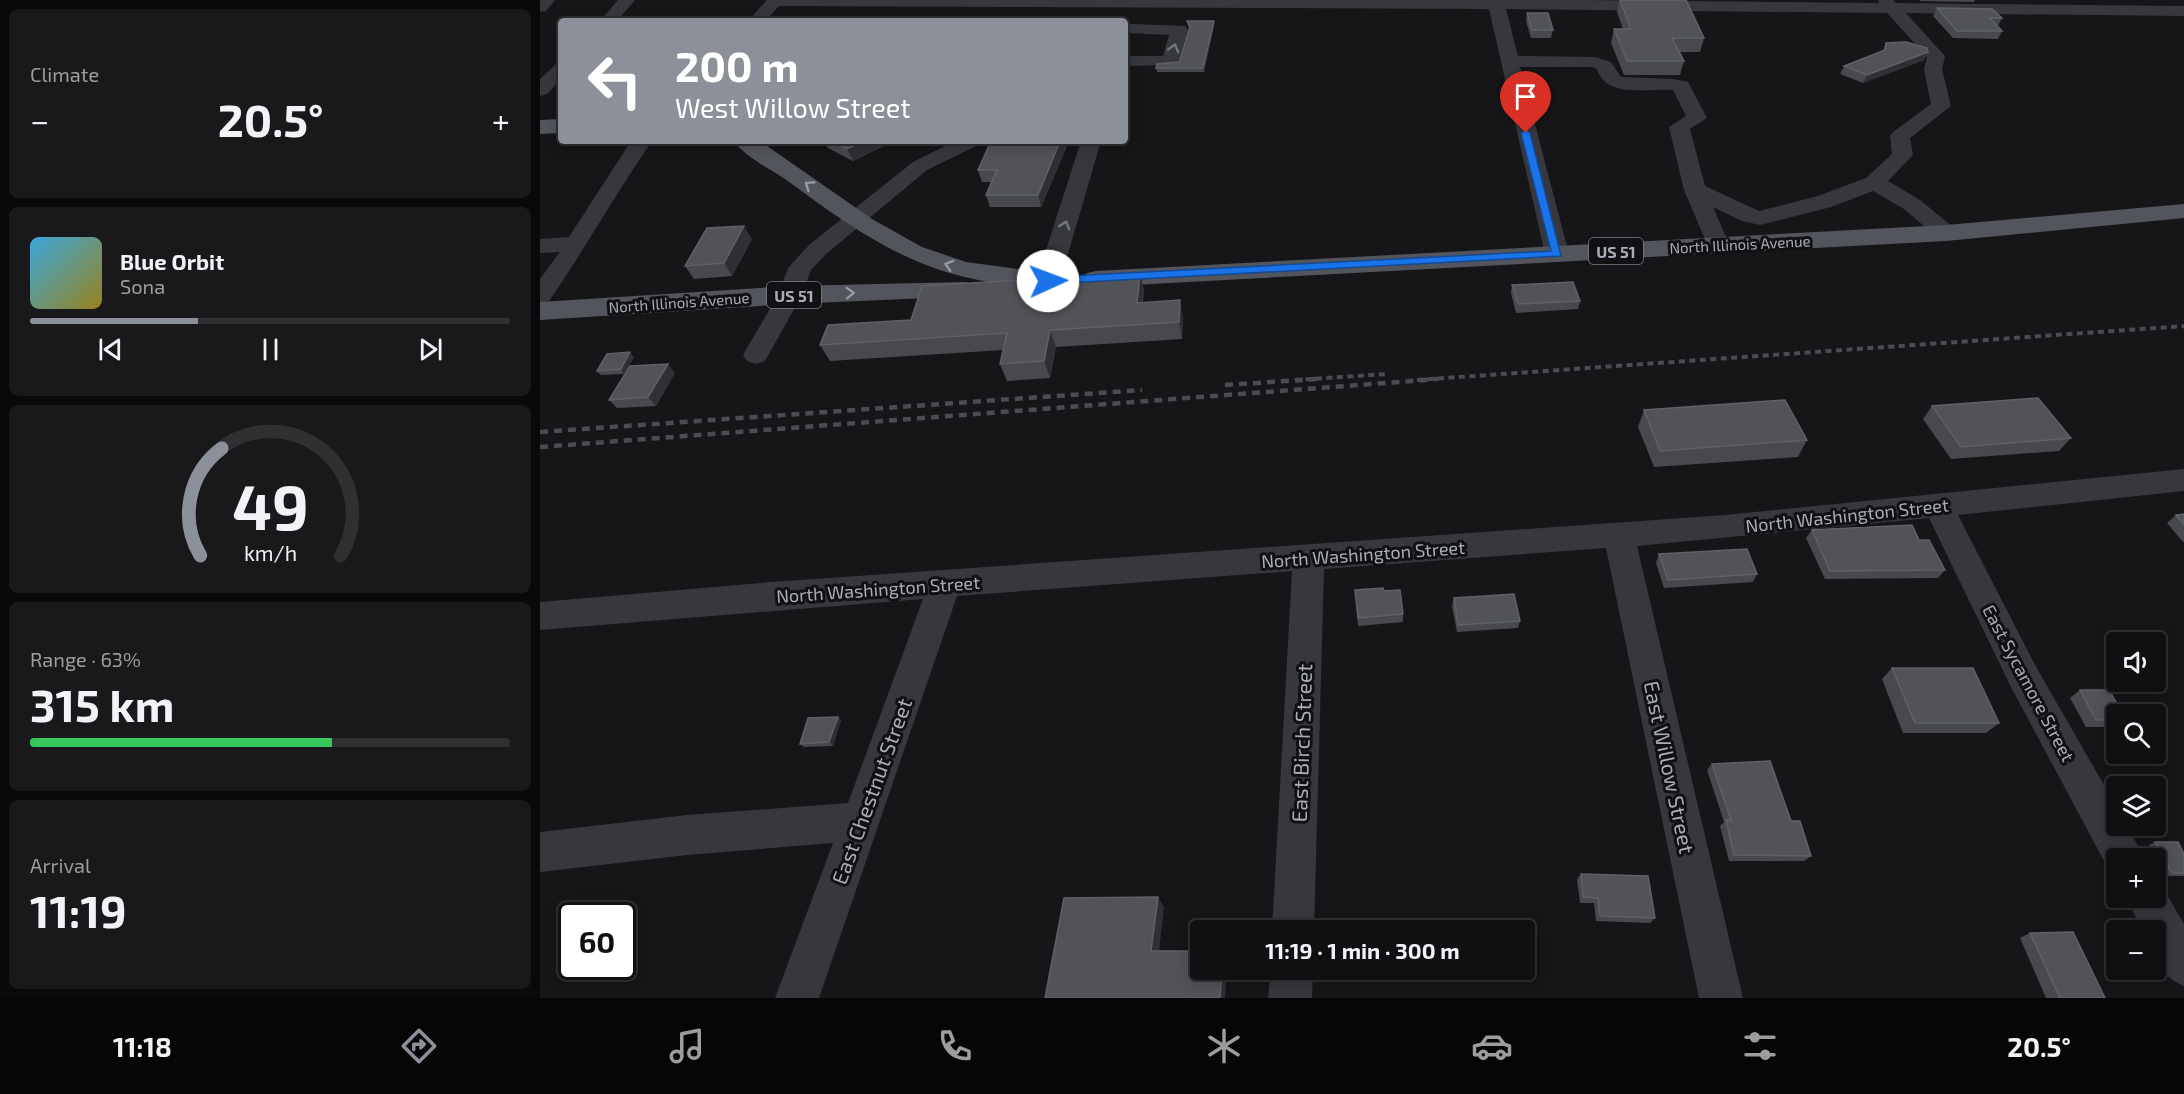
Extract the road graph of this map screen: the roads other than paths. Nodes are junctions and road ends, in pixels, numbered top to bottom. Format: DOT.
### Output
graph roads {
  1 [pos="547,0"];
  2 [pos="627,0"];
  3 [pos="776,0"];
  4 [pos="868,1"];
  5 [pos="962,1"];
  6 [pos="1142,1"];
  7 [pos="1496,3"];
  8 [pos="1888,5"];
  9 [pos="2005,5"];
  10 [pos="540,7"];
  11 [pos="2184,11"];
  12 [pos="611,18"];
  13 [pos="759,18"];
  14 [pos="1133,29"];
  15 [pos="1128,44"];
  16 [pos="1128,61"];
  17 [pos="1508,61"];
  18 [pos="558,72"];
  19 [pos="540,90"];
  20 [pos="558,126"];
  21 [pos="540,127"];
  22 [pos="640,144"];
  23 [pos="749,144"];
  24 [pos="965,144"];
  25 [pos="1090,144"];
  26 [pos="1874,183"];
  27 [pos="1695,190"];
  28 [pos="2184,211"];
  29 [pos="857,219"];
  30 [pos="1946,233"];
  31 [pos="577,244"];
  32 [pos="540,246"];
  33 [pos="1718,246"];
  34 [pos="1557,254"];
  35 [pos="1048,281"];
  36 [pos="790,295"];
  37 [pos="540,296"];
  38 [pos="540,311"];
  39 [pos="756,355"];
  40 [pos="2184,480"];
  41 [pos="1938,506"];
  42 [pos="1619,536"];
  43 [pos="1309,557"];
  44 [pos="945,584"];
  45 [pos="540,616"];
  46 [pos="860,821"];
  47 [pos="2118,848"];
  48 [pos="540,852"];
  49 [pos="2152,908"];
  50 [pos="1293,920"];
  51 [pos="2184,965"];
  52 [pos="1291,980"];
  53 [pos="796,998"];
  54 [pos="1290,998"];
  55 [pos="1721,998"];
  1 -- 10 [label="street"];
  2 -- 12 [label="street"];
  3 -- 4 [label="street"];
  3 -- 13 [label="street"];
  4 -- 5 [label="street"];
  5 -- 6 [label="street"];
  6 -- 7 [label="street"];
  6 -- 14 [label="street"];
  7 -- 8 [label="street"];
  7 -- 17 [label="street"];
  8 -- 9 [label="street"];
  8 -- 26 [label="street"];
  9 -- 11 [label="street"];
  14 -- 15 [label="street"];
  16 -- 14 [label="street, one-way"];
  17 -- 27 [label="street"];
  17 -- 34 [label="street"];
  18 -- 19 [label="street"];
  20 -- 21 [label="main road"];
  22 -- 31 [label="street"];
  29 -- 23 [label="main road, US 51, one-way"];
  24 -- 29 [label="street"];
  35 -- 25 [label="street, one-way"];
  26 -- 27 [label="street"];
  26 -- 30 [label="street"];
  27 -- 33 [label="street"];
  28 -- 30 [label="main road, North Illinois Avenue / US 51"];
  35 -- 29 [label="main road, US 51, one-way"];
  29 -- 36 [label="street"];
  30 -- 33 [label="main road, North Illinois Avenue / US 51"];
  31 -- 32 [label="street"];
  31 -- 37 [label="street"];
  33 -- 34 [label="main road, North Illinois Avenue / US 51"];
  34 -- 35 [label="main road, North Illinois Avenue / US 51"];
  36 -- 35 [label="main road, North Illinois Avenue / US 51, one-way"];
  36 -- 38 [label="main road, North Illinois Avenue / US 51"];
  36 -- 39 [label="street"];
  40 -- 41 [label="street, North Washington Street"];
  41 -- 42 [label="street, North Washington Street"];
  41 -- 47 [label="street, East Sycamore Street"];
  42 -- 43 [label="street, North Washington Street"];
  42 -- 55 [label="street, East Willow Street"];
  43 -- 44 [label="street, North Washington Street"];
  43 -- 50 [label="street, East Birch Street"];
  44 -- 45 [label="street, North Washington Street"];
  44 -- 46 [label="street, East Chestnut Street"];
  46 -- 48 [label="street"];
  46 -- 53 [label="street, East Chestnut Street"];
  49 -- 51 [label="street"];
  52 -- 54 [label="street"];
}
